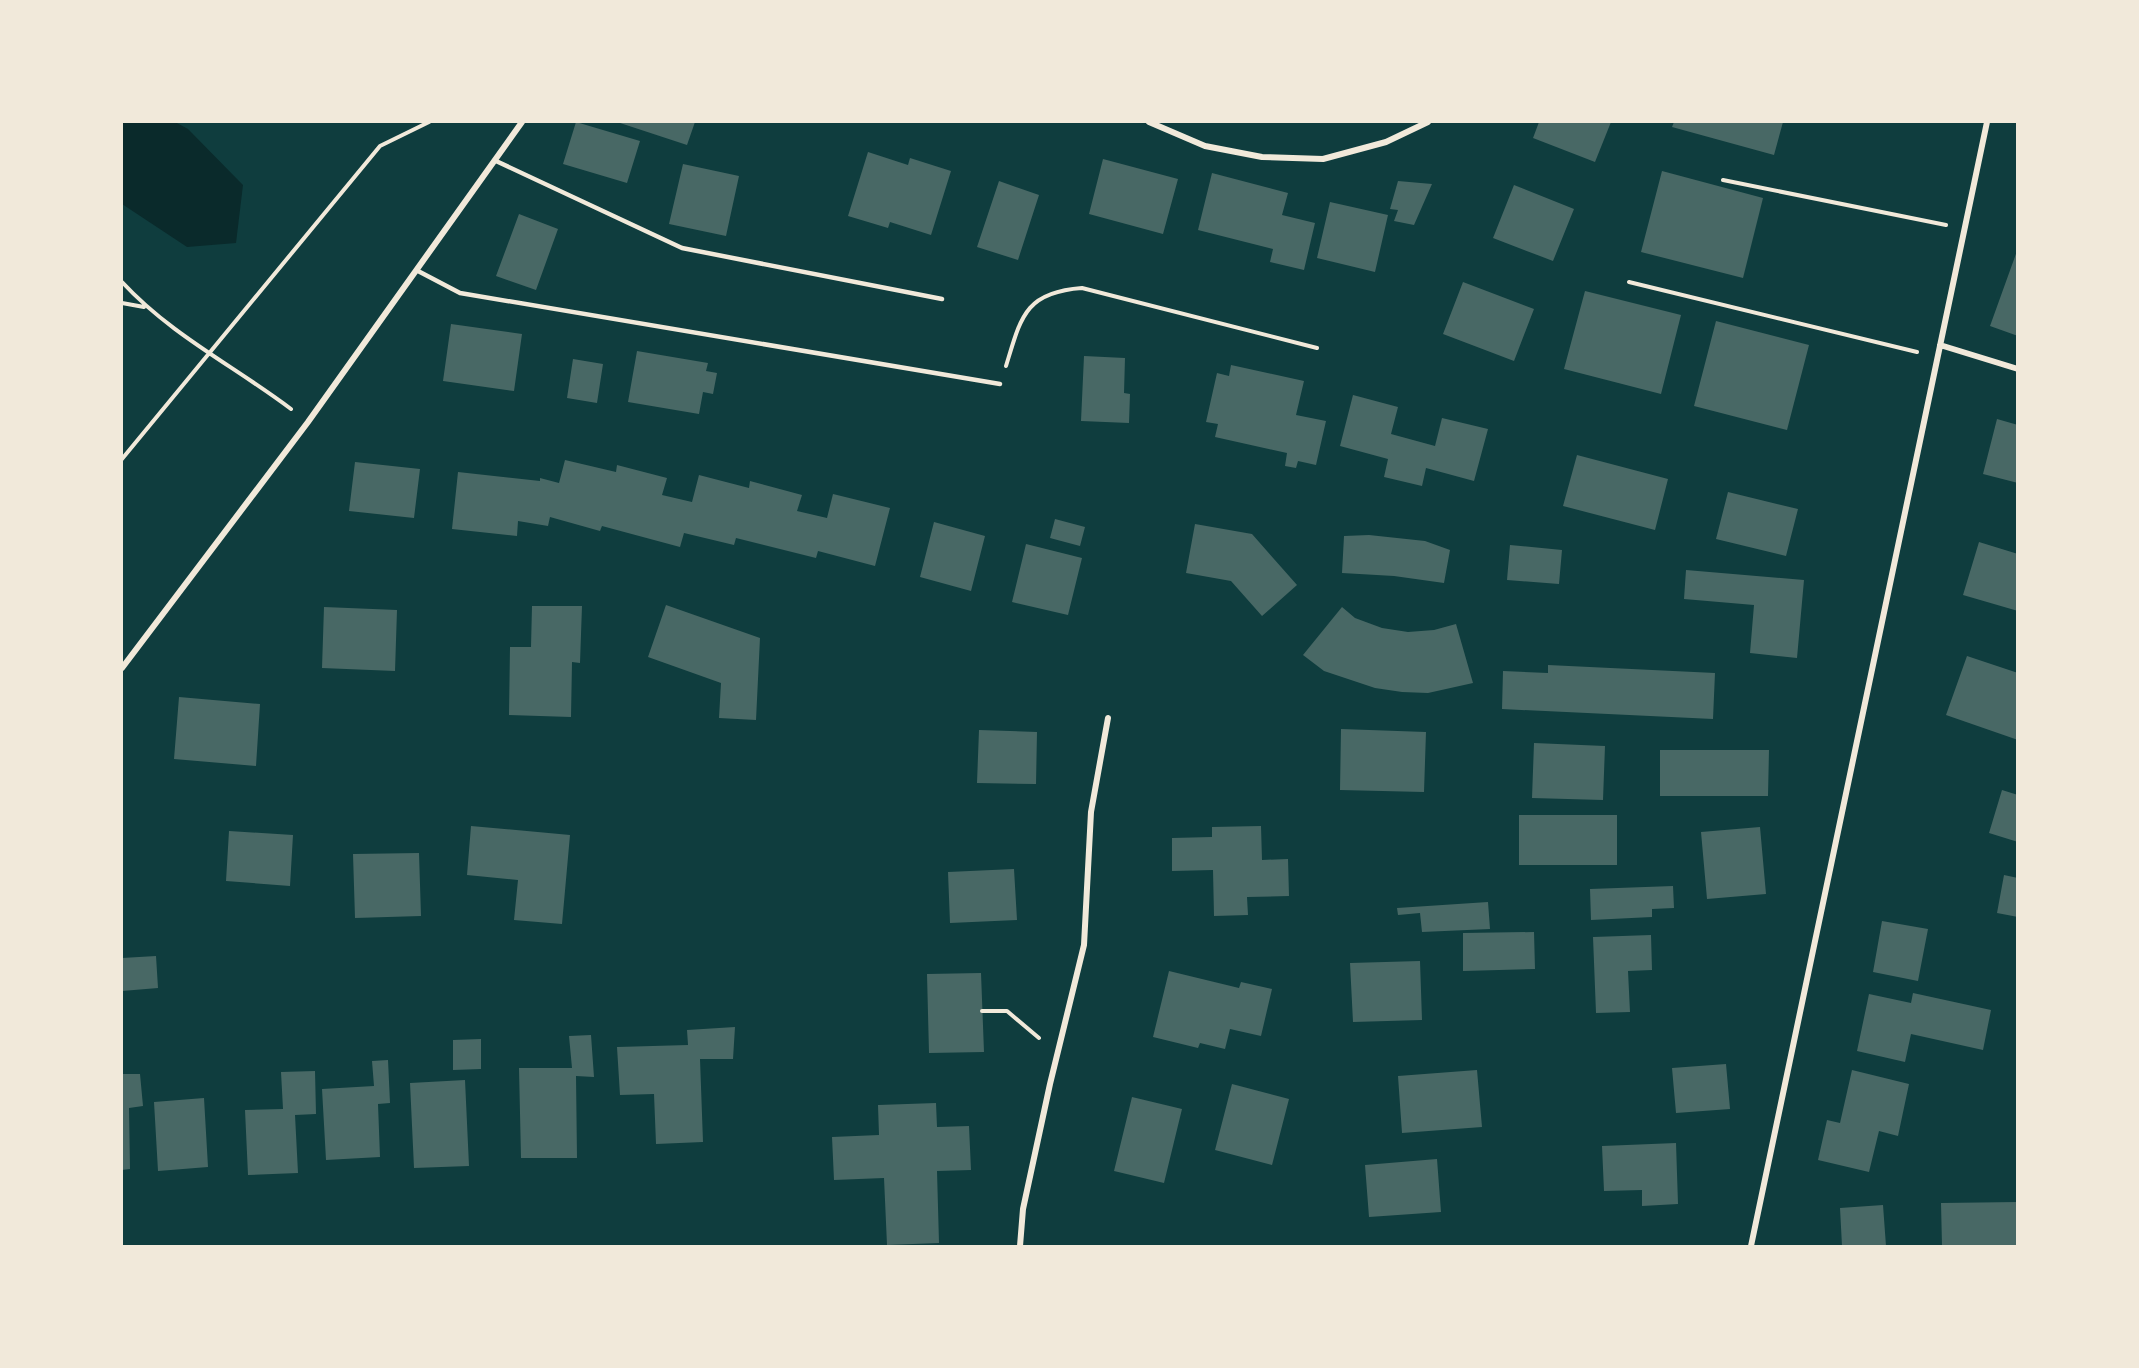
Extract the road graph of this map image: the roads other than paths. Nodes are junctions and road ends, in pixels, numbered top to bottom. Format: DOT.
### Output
graph roads {
  1 [pos="522,122"];
  2 [pos="1149,122"];
  3 [pos="1428,122"];
  4 [pos="1987,122"];
  5 [pos="496,161"];
  6 [pos="418,271"];
  7 [pos="942,299"];
  8 [pos="1940,345"];
  9 [pos="2018,369"];
  10 [pos="1000,384"];
  11 [pos="122,668"];
  12 [pos="1108,718"];
  13 [pos="1020,1246"];
  14 [pos="1751,1246"];
  1 -- 5 [label="street"];
  2 -- 3 [label="street"];
  4 -- 8 [label="street"];
  5 -- 6 [label="street"];
  5 -- 7 [label="lane"];
  6 -- 10 [label="lane"];
  6 -- 11 [label="street"];
  8 -- 9 [label="street"];
  8 -- 14 [label="street"];
  12 -- 13 [label="street"];
}
